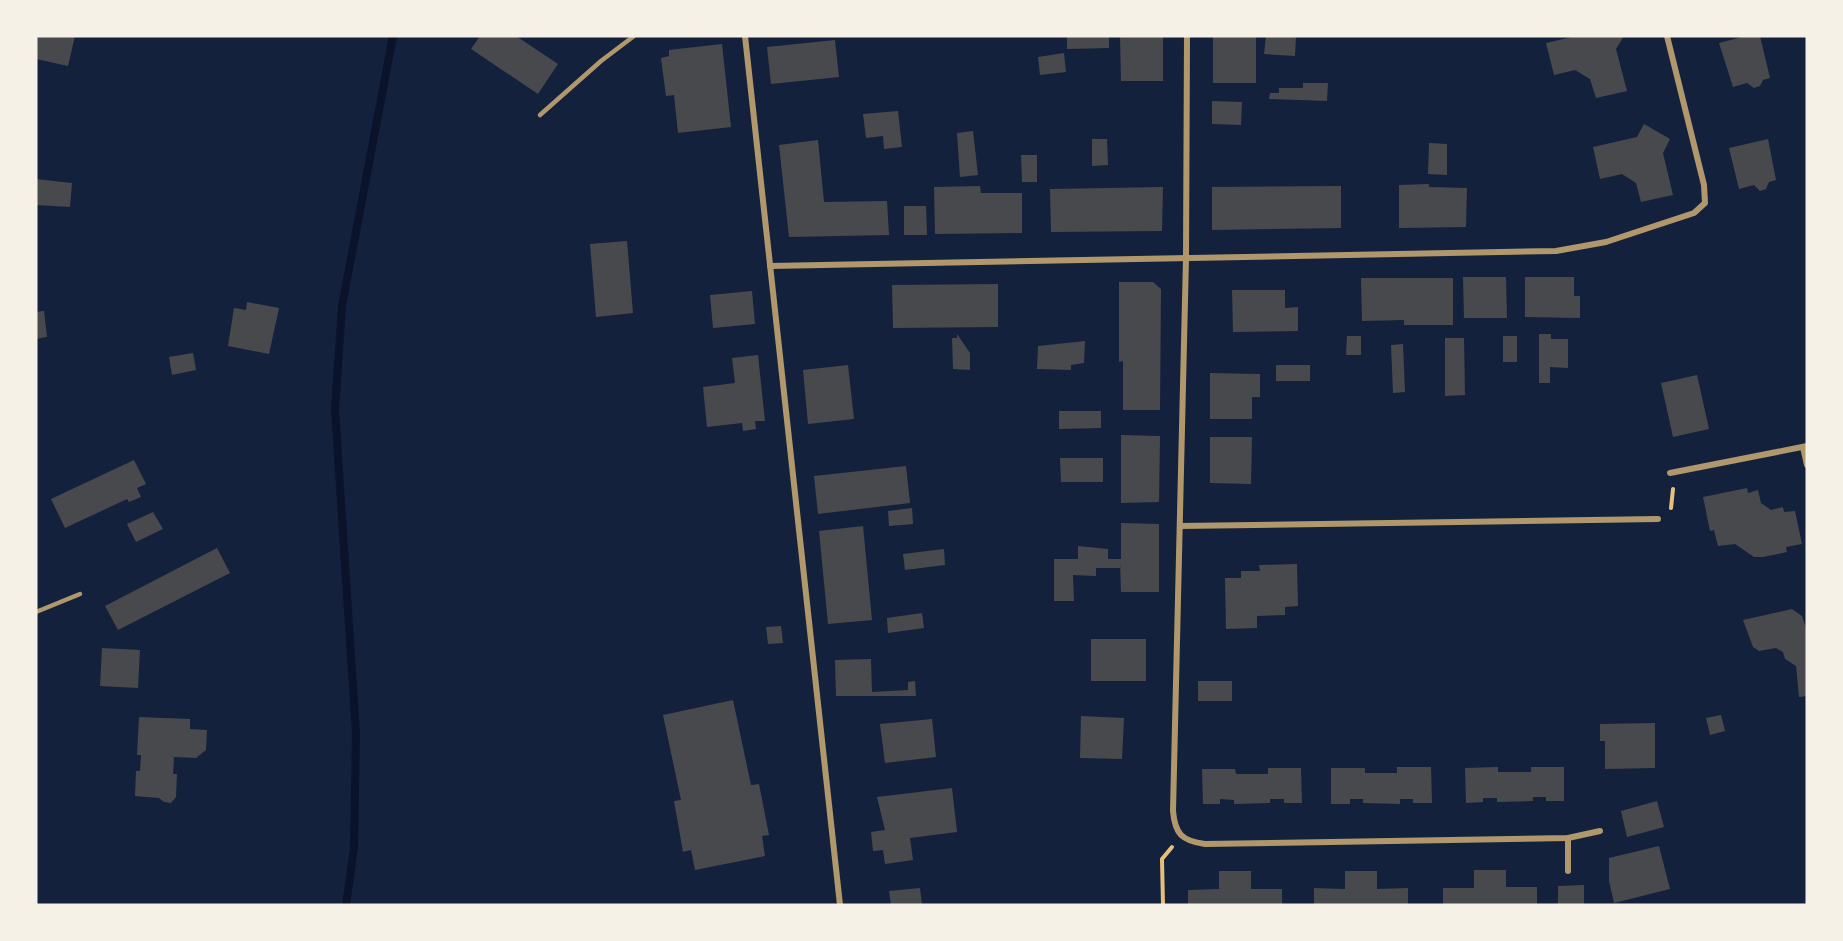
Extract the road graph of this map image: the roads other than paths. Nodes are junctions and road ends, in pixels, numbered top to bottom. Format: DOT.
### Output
graph roads {
  1 [pos="634,36"];
  2 [pos="745,36"];
  3 [pos="1187,36"];
  4 [pos="1667,36"];
  5 [pos="540,115"];
  6 [pos="1186,258"];
  7 [pos="770,266"];
  8 [pos="1805,447"];
  9 [pos="1807,465"];
  10 [pos="1670,473"];
  11 [pos="1659,519"];
  12 [pos="1180,526"];
  13 [pos="80,594"];
  14 [pos="36,612"];
  15 [pos="1600,831"];
  16 [pos="1568,838"];
  17 [pos="1568,871"];
  18 [pos="840,905"];
  1 -- 5 [label="lane"];
  2 -- 7 [label="street"];
  3 -- 6 [label="street"];
  4 -- 6 [label="street"];
  6 -- 7 [label="street"];
  6 -- 12 [label="street"];
  7 -- 18 [label="street"];
  8 -- 9 [label="street"];
  8 -- 10 [label="street"];
  11 -- 12 [label="street"];
  12 -- 16 [label="street"];
  13 -- 14 [label="lane"];
  15 -- 16 [label="street"];
  16 -- 17 [label="street"];
}
